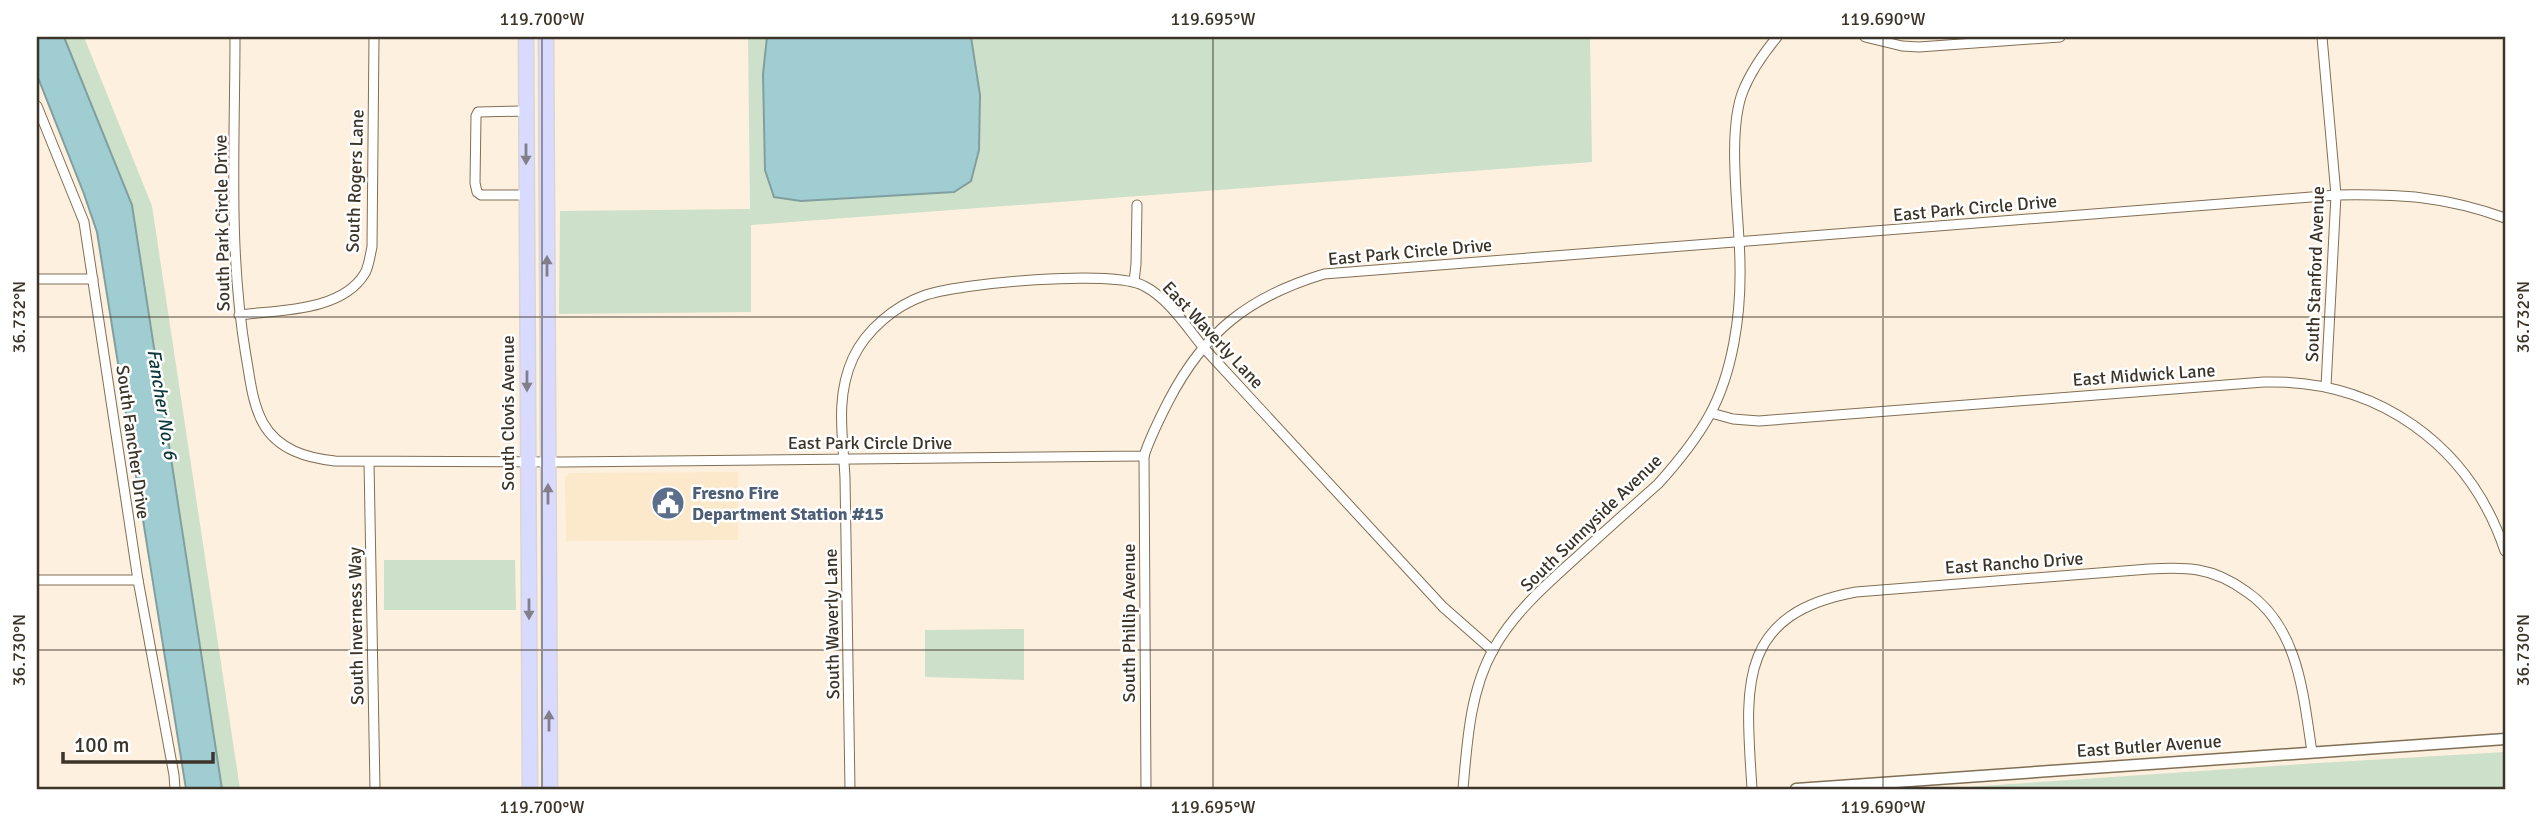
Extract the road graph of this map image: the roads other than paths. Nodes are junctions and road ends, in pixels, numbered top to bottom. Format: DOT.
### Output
graph roads {
  1 [pos="235,37"];
  2 [pos="374,37"];
  3 [pos="526,37"];
  4 [pos="546,37"];
  5 [pos="1777,37"];
  6 [pos="1865,37"];
  7 [pos="2060,37"];
  8 [pos="2322,37"];
  9 [pos="2017,38"];
  10 [pos="37,106"];
  11 [pos="526,111"];
  12 [pos="526,195"];
  13 [pos="2336,195"];
  14 [pos="1137,205"];
  15 [pos="2505,218"];
  16 [pos="1739,243"];
  17 [pos="37,279"];
  18 [pos="93,279"];
  19 [pos="1134,282"];
  20 [pos="239,315"];
  21 [pos="1203,347"];
  22 [pos="2326,386"];
  23 [pos="1710,413"];
  24 [pos="278,442"];
  25 [pos="1144,456"];
  26 [pos="842,459"];
  27 [pos="369,462"];
  28 [pos="528,462"];
  29 [pos="548,462"];
  30 [pos="2505,551"];
  31 [pos="37,580"];
  32 [pos="138,580"];
  33 [pos="1493,650"];
  34 [pos="2505,739"];
  35 [pos="2312,752"];
  36 [pos="175,789"];
  37 [pos="375,789"];
  38 [pos="530,789"];
  39 [pos="550,789"];
  40 [pos="850,789"];
  41 [pos="1146,789"];
  42 [pos="1463,789"];
  43 [pos="1752,789"];
  44 [pos="1796,789"];
  1 -- 20 [label="street, South Park Circle Drive"];
  2 -- 20 [label="street, South Rogers Lane"];
  3 -- 11 [label="main road, South Clovis Avenue"];
  29 -- 4 [label="main road, one-way"];
  5 -- 16 [label="street, South Sunnyside Avenue"];
  6 -- 9 [label="street"];
  7 -- 9 [label="street"];
  8 -- 13 [label="street, South Stanford Avenue"];
  10 -- 18 [label="street, South Fancher Drive"];
  11 -- 12 [label="main road, South Clovis Avenue, one-way"];
  11 -- 12 [label="street"];
  12 -- 28 [label="main road, South Clovis Avenue, one-way"];
  13 -- 15 [label="street, East Park Circle Drive"];
  13 -- 16 [label="street, East Park Circle Drive"];
  13 -- 22 [label="street, South Stanford Avenue"];
  14 -- 19 [label="street"];
  16 -- 21 [label="street, East Park Circle Drive"];
  16 -- 23 [label="street, South Sunnyside Avenue"];
  17 -- 18 [label="street"];
  18 -- 32 [label="street, South Fancher Drive"];
  19 -- 21 [label="street, East Waverly Lane"];
  19 -- 26 [label="street, East Waverly Lane"];
  20 -- 24 [label="street, South Park Circle Drive"];
  21 -- 25 [label="street, East Park Circle Drive"];
  21 -- 33 [label="street, East Waverly Lane"];
  22 -- 23 [label="street, East Midwick Lane"];
  22 -- 30 [label="street, East Midwick Lane"];
  23 -- 33 [label="street, South Sunnyside Avenue"];
  24 -- 27 [label="street, East Park Circle Drive"];
  25 -- 26 [label="street, East Park Circle Drive"];
  25 -- 41 [label="street, South Phillip Avenue"];
  26 -- 29 [label="street, East Park Circle Drive"];
  26 -- 40 [label="street, South Waverly Lane"];
  27 -- 28 [label="street, East Park Circle Drive"];
  27 -- 37 [label="street, South Inverness Way"];
  28 -- 29 [label="street, East Park Circle Drive"];
  28 -- 38 [label="main road, South Clovis Avenue, one-way"];
  39 -- 29 [label="main road, one-way"];
  31 -- 32 [label="street"];
  32 -- 36 [label="street, South Fancher Drive"];
  33 -- 42 [label="street, South Sunnyside Avenue"];
  34 -- 35 [label="street, East Butler Avenue"];
  35 -- 43 [label="street, East Rancho Drive"];
  35 -- 44 [label="street, East Butler Avenue"];
}
